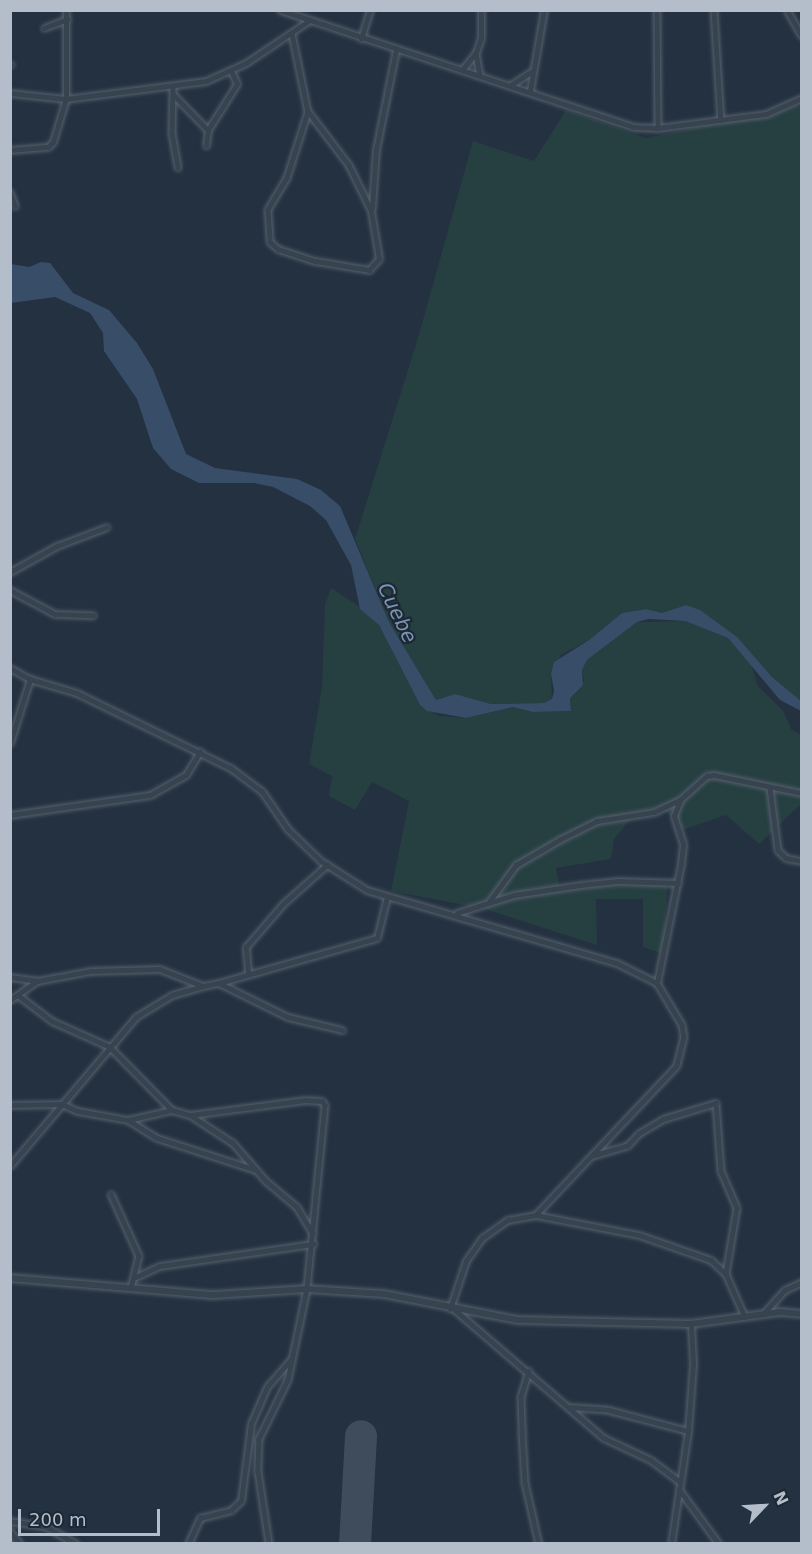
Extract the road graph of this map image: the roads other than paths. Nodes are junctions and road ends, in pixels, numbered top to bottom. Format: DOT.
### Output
graph roads {
  1 [pos="66,10"];
  2 [pos="280,10"];
  3 [pos="370,10"];
  4 [pos="481,10"];
  5 [pos="544,10"];
  6 [pos="657,10"];
  7 [pos="714,10"];
  8 [pos="787,10"];
  9 [pos="67,19"];
  10 [pos="310,20"];
  11 [pos="44,28"];
  12 [pos="292,34"];
  13 [pos="801,36"];
  14 [pos="361,39"];
  15 [pos="396,50"];
  16 [pos="476,53"];
  17 [pos="462,69"];
  18 [pos="231,71"];
  19 [pos="532,72"];
  20 [pos="480,76"];
  21 [pos="511,85"];
  22 [pos="173,91"];
  23 [pos="530,92"];
  24 [pos="10,93"];
  25 [pos="801,98"];
  26 [pos="66,99"];
  27 [pos="308,112"];
  28 [pos="721,120"];
  29 [pos="658,128"];
  30 [pos="208,130"];
  31 [pos="206,146"];
  32 [pos="10,150"];
  33 [pos="177,166"];
  34 [pos="10,192"];
  35 [pos="15,206"];
  36 [pos="371,211"];
  37 [pos="107,527"];
  38 [pos="10,572"];
  39 [pos="10,590"];
  40 [pos="93,615"];
  41 [pos="10,668"];
  42 [pos="30,678"];
  43 [pos="10,743"];
  44 [pos="200,752"];
  45 [pos="770,788"];
  46 [pos="801,793"];
  47 [pos="680,800"];
  48 [pos="10,815"];
  49 [pos="801,861"];
  50 [pos="327,865"];
  51 [pos="678,882"];
  52 [pos="387,897"];
  53 [pos="488,903"];
  54 [pos="455,914"];
  55 [pos="248,972"];
  56 [pos="10,977"];
  57 [pos="37,981"];
  58 [pos="219,983"];
  59 [pos="657,983"];
  60 [pos="203,986"];
  61 [pos="18,995"];
  62 [pos="10,1000"];
  63 [pos="342,1030"];
  64 [pos="110,1047"];
  65 [pos="62,1104"];
  66 [pos="10,1105"];
  67 [pos="172,1110"];
  68 [pos="190,1115"];
  69 [pos="128,1120"];
  70 [pos="589,1157"];
  71 [pos="10,1166"];
  72 [pos="258,1171"];
  73 [pos="111,1194"];
  74 [pos="536,1215"];
  75 [pos="313,1234"];
  76 [pos="313,1244"];
  77 [pos="726,1274"];
  78 [pos="136,1277"];
  79 [pos="10,1278"];
  80 [pos="801,1282"];
  81 [pos="132,1285"];
  82 [pos="307,1289"];
  83 [pos="452,1310"];
  84 [pos="764,1313"];
  85 [pos="801,1314"];
  86 [pos="745,1317"];
  87 [pos="691,1324"];
  88 [pos="291,1359"];
  89 [pos="529,1371"];
  90 [pos="570,1407"];
  91 [pos="688,1431"];
  92 [pos="679,1481"];
  93 [pos="679,1489"];
  94 [pos="10,1521"];
  95 [pos="10,1532"];
  96 [pos="22,1543"];
  97 [pos="76,1544"];
  98 [pos="188,1544"];
  99 [pos="269,1544"];
  100 [pos="539,1544"];
  101 [pos="671,1544"];
  102 [pos="719,1544"];
  1 -- 9 [label="street"];
  2 -- 10 [label="street"];
  3 -- 14 [label="street"];
  4 -- 16 [label="street"];
  5 -- 19 [label="street"];
  6 -- 29 [label="street"];
  7 -- 28 [label="street"];
  8 -- 13 [label="street"];
  9 -- 11 [label="street"];
  9 -- 26 [label="street"];
  10 -- 12 [label="street"];
  10 -- 14 [label="street"];
  12 -- 18 [label="street"];
  12 -- 27 [label="street"];
  14 -- 15 [label="street"];
  15 -- 17 [label="street"];
  15 -- 36 [label="street"];
  16 -- 17 [label="street"];
  16 -- 20 [label="street"];
  17 -- 20 [label="street"];
  18 -- 22 [label="street"];
  18 -- 30 [label="street"];
  19 -- 21 [label="street"];
  19 -- 23 [label="street"];
  20 -- 21 [label="street"];
  21 -- 23 [label="street"];
  22 -- 26 [label="street"];
  22 -- 30 [label="street"];
  22 -- 33 [label="street"];
  23 -- 29 [label="street"];
  24 -- 26 [label="street"];
  25 -- 28 [label="street"];
  26 -- 32 [label="street"];
  27 -- 36 [label="street"];
  27 -- 36 [label="street"];
  28 -- 29 [label="street"];
  30 -- 31 [label="street"];
  34 -- 35 [label="street"];
  37 -- 38 [label="street"];
  39 -- 40 [label="street"];
  41 -- 42 [label="street"];
  42 -- 43 [label="street"];
  42 -- 44 [label="street"];
  44 -- 48 [label="street"];
  44 -- 50 [label="street"];
  45 -- 46 [label="street"];
  45 -- 47 [label="street"];
  45 -- 49 [label="street"];
  47 -- 51 [label="street"];
  47 -- 53 [label="street"];
  50 -- 52 [label="street"];
  50 -- 55 [label="street"];
  51 -- 53 [label="street"];
  51 -- 59 [label="street"];
  52 -- 54 [label="street"];
  52 -- 55 [label="street"];
  53 -- 54 [label="street"];
  54 -- 59 [label="street"];
  55 -- 58 [label="street"];
  56 -- 57 [label="street"];
  57 -- 60 [label="street"];
  57 -- 61 [label="street"];
  58 -- 60 [label="street"];
  58 -- 63 [label="street"];
  59 -- 70 [label="street"];
  60 -- 64 [label="street"];
  61 -- 62 [label="street"];
  61 -- 64 [label="street"];
  64 -- 65 [label="street"];
  64 -- 67 [label="street"];
  65 -- 66 [label="street"];
  65 -- 69 [label="street"];
  65 -- 71 [label="street"];
  67 -- 68 [label="street"];
  67 -- 69 [label="street"];
  68 -- 72 [label="street"];
  68 -- 75 [label="street"];
  69 -- 72 [label="street"];
  70 -- 74 [label="street"];
  70 -- 77 [label="street"];
  72 -- 75 [label="street"];
  73 -- 78 [label="street"];
  74 -- 77 [label="street"];
  74 -- 83 [label="street"];
  75 -- 76 [label="street"];
  76 -- 78 [label="street"];
  76 -- 82 [label="street"];
  77 -- 86 [label="street"];
  78 -- 81 [label="street"];
  79 -- 81 [label="street"];
  80 -- 84 [label="street"];
  81 -- 82 [label="street"];
  82 -- 83 [label="street"];
  82 -- 88 [label="street"];
  83 -- 87 [label="street"];
  83 -- 89 [label="street"];
  84 -- 85 [label="street"];
  84 -- 86 [label="street"];
  86 -- 87 [label="street"];
  87 -- 91 [label="street"];
  88 -- 98 [label="street"];
  88 -- 99 [label="street"];
  89 -- 90 [label="street"];
  89 -- 100 [label="street"];
  90 -- 91 [label="street"];
  90 -- 92 [label="street"];
  91 -- 92 [label="street"];
  92 -- 93 [label="street"];
  93 -- 101 [label="street"];
  93 -- 102 [label="street"];
  94 -- 97 [label="street"];
  95 -- 96 [label="street"];
}
